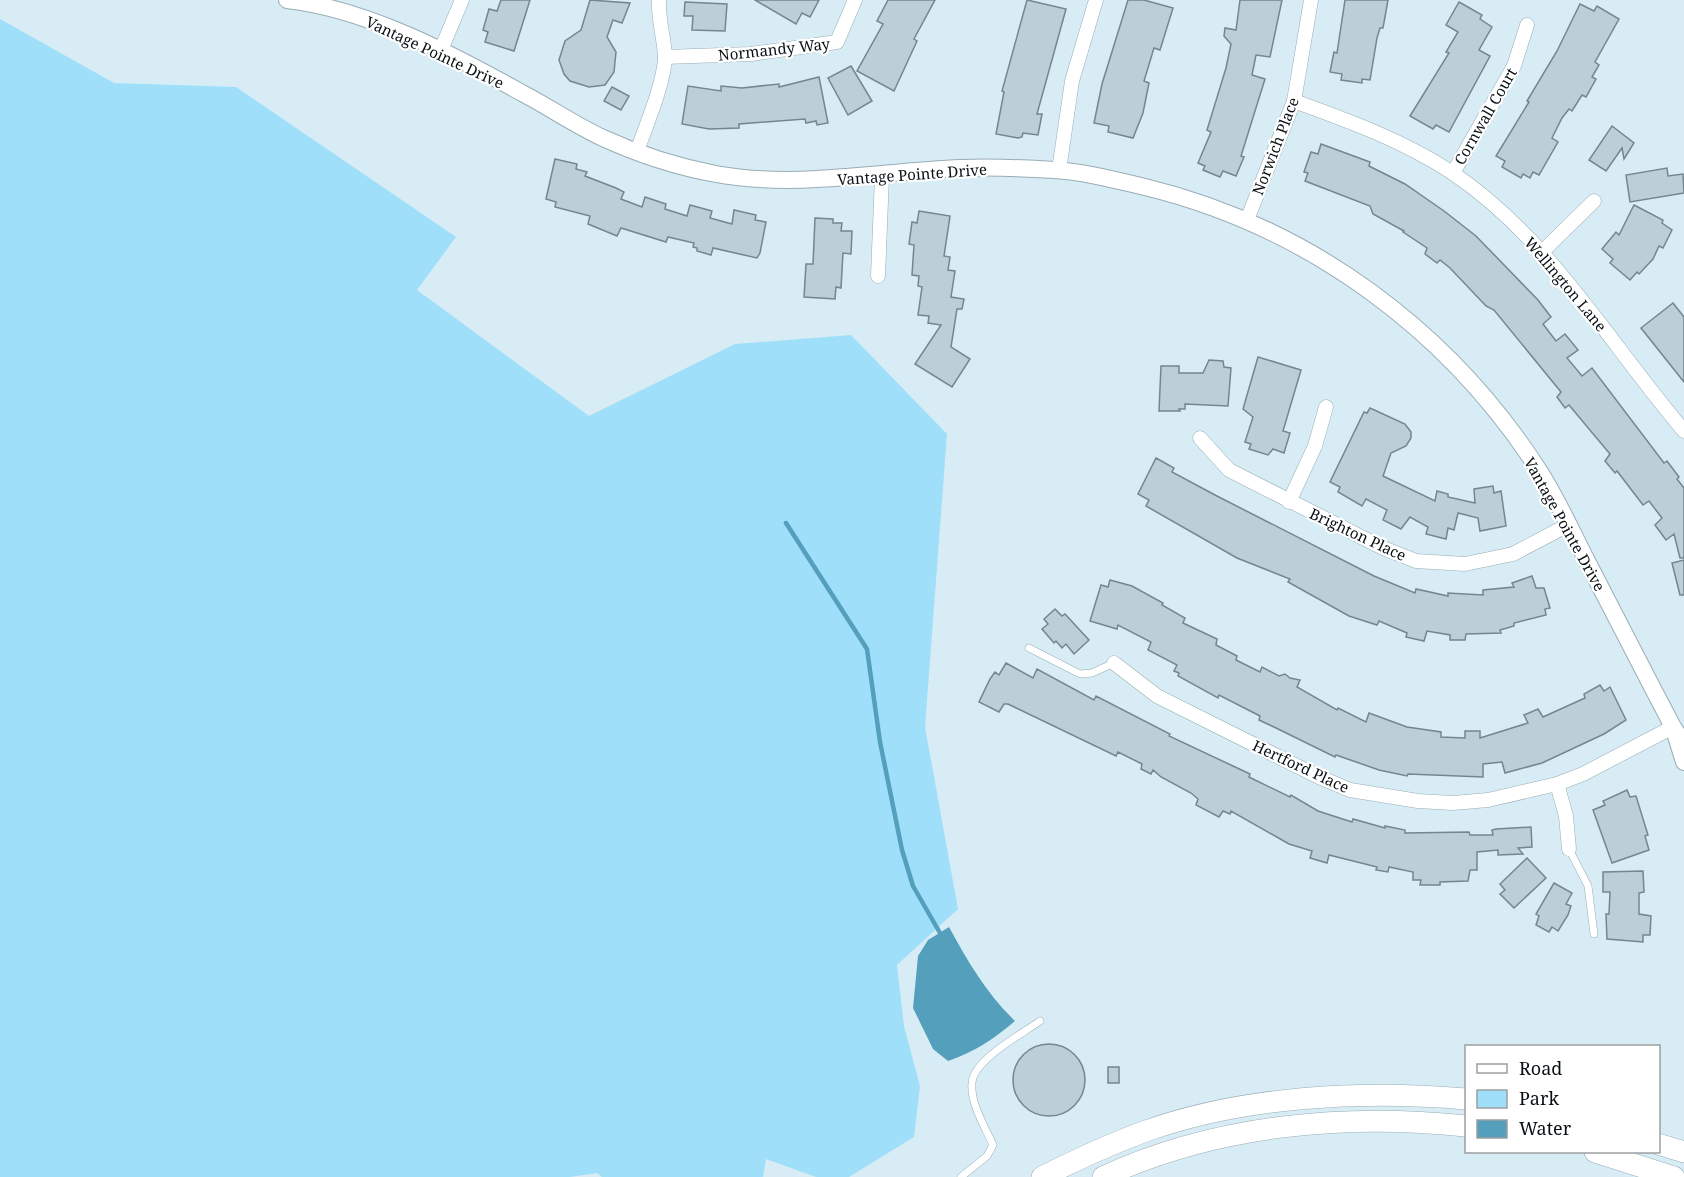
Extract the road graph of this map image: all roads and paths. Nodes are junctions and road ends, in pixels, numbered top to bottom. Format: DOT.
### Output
graph roads {
  1 [pos="287,0"];
  2 [pos="462,0"];
  3 [pos="659,0"];
  4 [pos="855,0"];
  5 [pos="1096,0"];
  6 [pos="1311,0"];
  7 [pos="1527,25"];
  8 [pos="440,52"];
  9 [pos="665,57"];
  10 [pos="1294,101"];
  11 [pos="637,151"];
  12 [pos="1059,170"];
  13 [pos="1453,173"];
  14 [pos="882,176"];
  15 [pos="1594,201"];
  16 [pos="1247,220"];
  17 [pos="1543,251"];
  18 [pos="878,276"];
  19 [pos="1326,407"];
  20 [pos="1684,431"];
  21 [pos="1200,438"];
  22 [pos="1289,502"];
  23 [pos="1568,525"];
  24 [pos="1029,648"];
  25 [pos="1114,663"];
  26 [pos="1673,727"];
  27 [pos="1684,743"];
  28 [pos="1684,762"];
  29 [pos="1557,784"];
  30 [pos="1569,849"];
  31 [pos="1594,933"];
  32 [pos="1040,1021"];
  33 [pos="1465,1099"];
  34 [pos="1465,1126"];
  35 [pos="1660,1144"];
  36 [pos="1684,1152"];
  37 [pos="1598,1153"];
  38 [pos="961,1177"];
  39 [pos="1042,1177"];
  40 [pos="1103,1177"];
  41 [pos="1674,1177"];
  1 -- 8 [label="street, Vantage Pointe Drive"];
  2 -- 8 [label="street"];
  3 -- 9 [label="street"];
  4 -- 9 [label="street, Normandy Way"];
  5 -- 12 [label="street"];
  6 -- 10 [label="street, Norwich Place"];
  7 -- 13 [label="street, Cornwall Court"];
  8 -- 11 [label="street, Vantage Pointe Drive"];
  9 -- 11 [label="street"];
  10 -- 13 [label="street, Wellington Lane"];
  10 -- 16 [label="street, Norwich Place"];
  11 -- 14 [label="street, Vantage Pointe Drive"];
  12 -- 14 [label="street, Vantage Pointe Drive"];
  12 -- 16 [label="street, Vantage Pointe Drive"];
  13 -- 17 [label="street, Wellington Lane"];
  14 -- 18 [label="street"];
  15 -- 17 [label="street"];
  16 -- 23 [label="street, Vantage Pointe Drive"];
  17 -- 20 [label="street, Wellington Lane"];
  19 -- 22 [label="street"];
  21 -- 22 [label="street, Brighton Place"];
  22 -- 23 [label="street, Brighton Place"];
  23 -- 26 [label="street, Vantage Pointe Drive"];
  24 -- 25 [label="lane"];
  25 -- 29 [label="street, Hertford Place"];
  26 -- 27 [label="street, Vantage Pointe Drive"];
  26 -- 28 [label="street, Vantage Pointe Drive"];
  26 -- 29 [label="street, Hertford Place"];
  29 -- 30 [label="street"];
  30 -- 31 [label="lane"];
  32 -- 38 [label="lane"];
  33 -- 39 [label="main road"];
  34 -- 40 [label="main road"];
  35 -- 36 [label="main road"];
  37 -- 41 [label="main road"];
}
